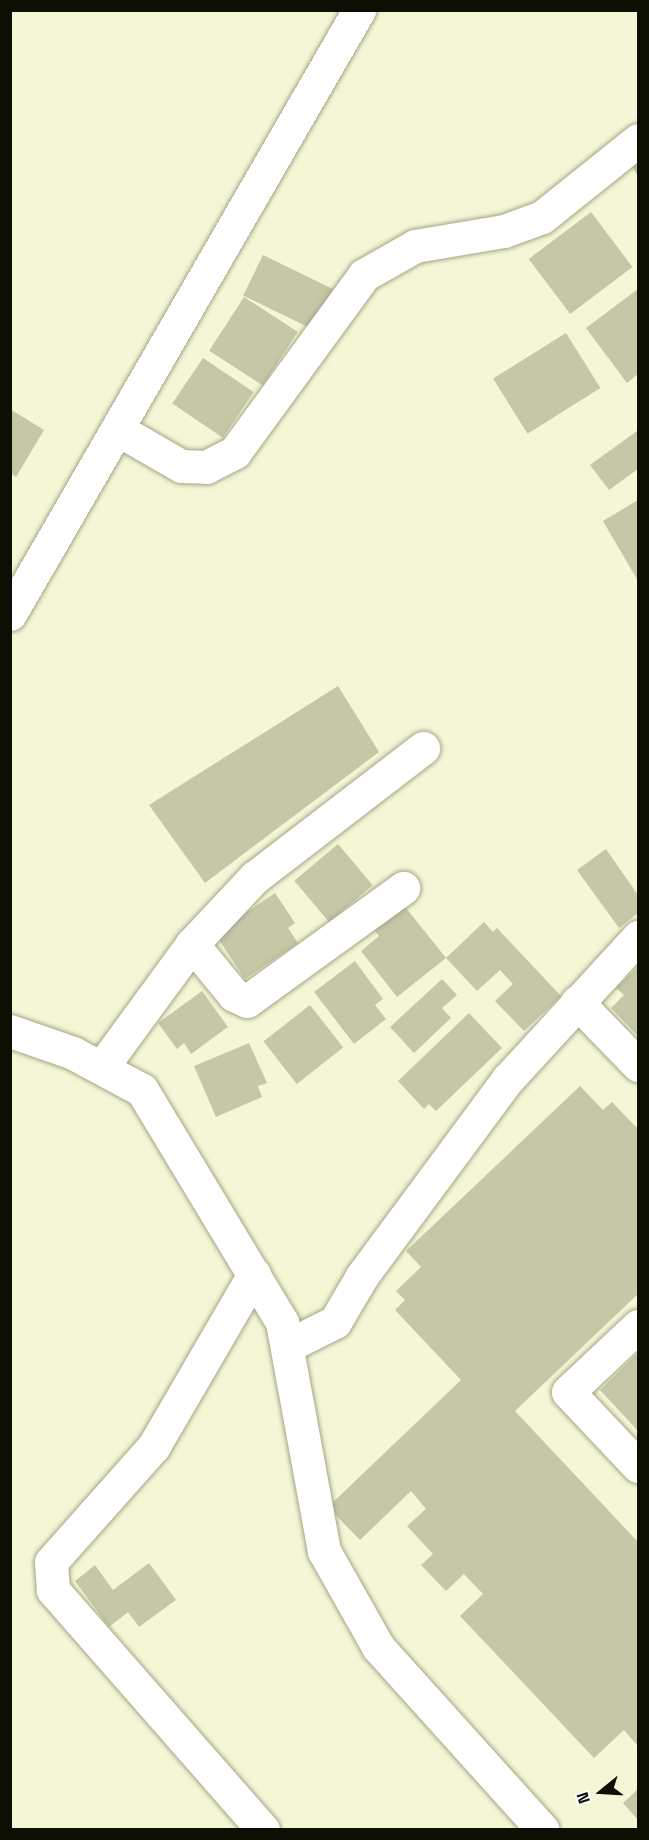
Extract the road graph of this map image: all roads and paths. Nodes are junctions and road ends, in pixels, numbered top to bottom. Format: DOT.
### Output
graph roads {
  1 [pos="359,10"];
  2 [pos="639,140"];
  3 [pos="117,429"];
  4 [pos="10,614"];
  5 [pos="423,748"];
  6 [pos="403,888"];
  7 [pos="639,937"];
  8 [pos="192,944"];
  9 [pos="577,1002"];
  10 [pos="10,1031"];
  11 [pos="639,1065"];
  12 [pos="102,1067"];
  13 [pos="254,1274"];
  14 [pos="639,1326"];
  15 [pos="287,1346"];
  16 [pos="639,1466"];
  17 [pos="263,1830"];
  18 [pos="543,1830"];
  1 -- 3 [label="street"];
  2 -- 3 [label="street"];
  3 -- 4 [label="street"];
  5 -- 8 [label="street"];
  6 -- 8 [label="street"];
  7 -- 9 [label="street"];
  8 -- 12 [label="street"];
  9 -- 11 [label="street"];
  9 -- 15 [label="street"];
  10 -- 12 [label="street"];
  12 -- 13 [label="street"];
  13 -- 15 [label="street"];
  13 -- 17 [label="street"];
  14 -- 16 [label="street"];
  15 -- 18 [label="street"];
}
